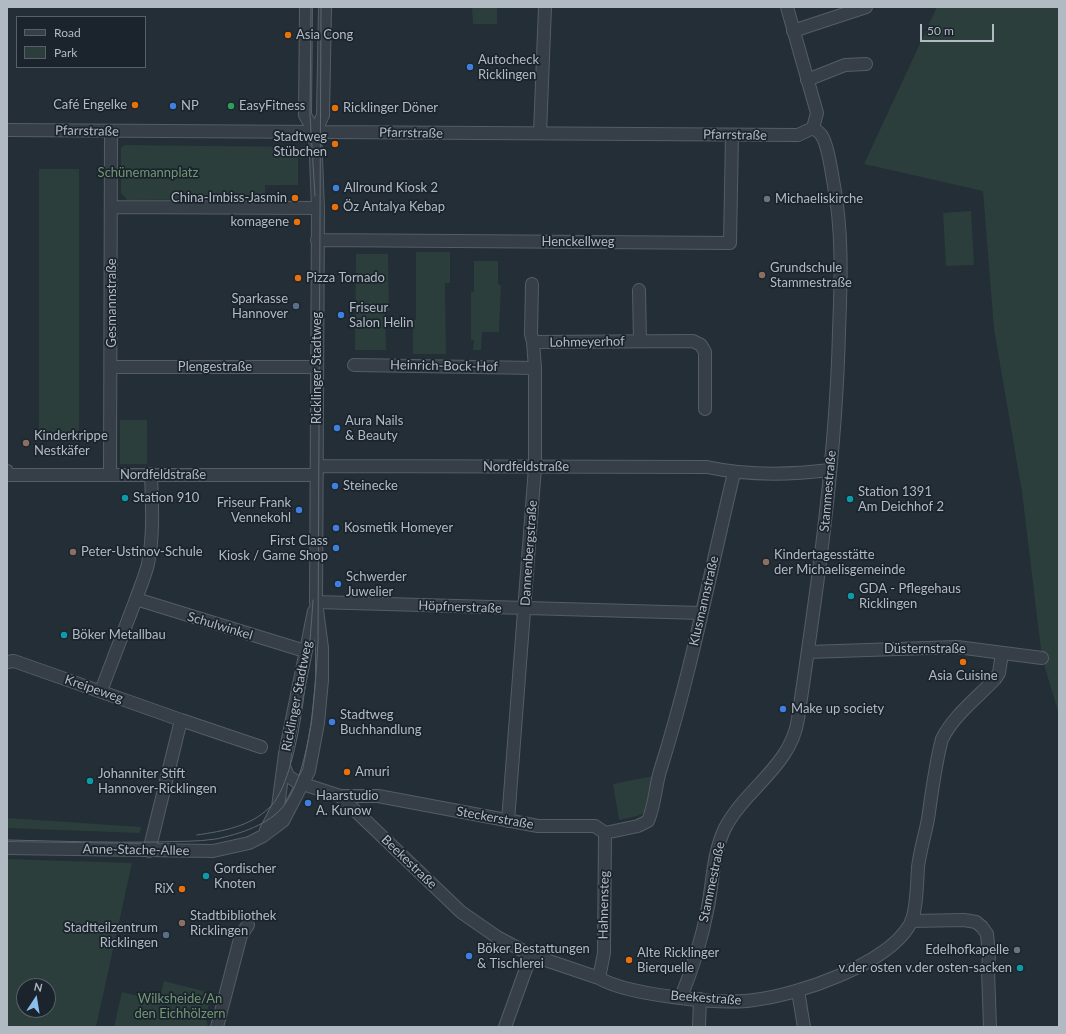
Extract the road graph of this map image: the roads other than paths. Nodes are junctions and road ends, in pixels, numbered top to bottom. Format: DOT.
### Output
graph roads {
  1 [pos="306,7"];
  2 [pos="325,7"];
  3 [pos="545,7"];
  4 [pos="787,7"];
  5 [pos="866,7"];
  6 [pos="793,32"];
  7 [pos="866,64"];
  8 [pos="807,80"];
  9 [pos="813,128"];
  10 [pos="7,130"];
  11 [pos="111,131"];
  12 [pos="314,133"];
  13 [pos="540,133"];
  14 [pos="732,135"];
  15 [pos="112,207"];
  16 [pos="318,208"];
  17 [pos="317,240"];
  18 [pos="532,284"];
  19 [pos="639,290"];
  20 [pos="640,341"];
  21 [pos="533,342"];
  22 [pos="354,365"];
  23 [pos="112,366"];
  24 [pos="317,367"];
  25 [pos="535,368"];
  26 [pos="705,409"];
  27 [pos="535,467"];
  28 [pos="317,470"];
  29 [pos="830,470"];
  30 [pos="8,473"];
  31 [pos="734,473"];
  32 [pos="110,474"];
  33 [pos="151,474"];
  34 [pos="136,600"];
  35 [pos="316,602"];
  36 [pos="525,609"];
  37 [pos="701,613"];
  38 [pos="305,651"];
  39 [pos="808,652"];
  40 [pos="1002,653"];
  41 [pos="1042,658"];
  42 [pos="7,662"];
  43 [pos="101,691"];
  44 [pos="180,720"];
  45 [pos="261,747"];
  46 [pos="284,766"];
  47 [pos="309,771"];
  48 [pos="303,784"];
  49 [pos="340,796"];
  50 [pos="279,803"];
  51 [pos="508,821"];
  52 [pos="605,833"];
  53 [pos="263,836"];
  54 [pos="7,848"];
  55 [pos="149,851"];
  56 [pos="911,921"];
  57 [pos="248,926"];
  58 [pos="530,955"];
  59 [pos="599,978"];
  60 [pos="798,991"];
  61 [pos="681,997"];
  62 [pos="700,999"];
  63 [pos="217,1027"];
  64 [pos="505,1027"];
  65 [pos="699,1027"];
  66 [pos="804,1027"];
  67 [pos="990,1027"];
  1 -- 12 [label="street, Ricklinger Stadtweg"];
  2 -- 12 [label="street, Ricklinger Stadtweg"];
  3 -- 13 [label="street"];
  4 -- 6 [label="street"];
  5 -- 6 [label="street"];
  6 -- 8 [label="street"];
  7 -- 8 [label="street"];
  8 -- 9 [label="street"];
  9 -- 14 [label="street, Pfarrstraße"];
  9 -- 29 [label="street, Stammestraße"];
  10 -- 11 [label="street, Pfarrstraße"];
  11 -- 12 [label="street, Pfarrstraße"];
  11 -- 15 [label="street, Gesmannstraße"];
  12 -- 13 [label="street, Pfarrstraße"];
  12 -- 16 [label="street, Ricklinger Stadtweg"];
  13 -- 14 [label="street, Pfarrstraße"];
  14 -- 17 [label="street, Henckellweg"];
  15 -- 16 [label="street"];
  15 -- 23 [label="street, Gesmannstraße"];
  16 -- 17 [label="street, Ricklinger Stadtweg"];
  17 -- 24 [label="street, Ricklinger Stadtweg"];
  18 -- 21 [label="street, Dannenbergstraße"];
  19 -- 20 [label="street, Lohmeyerhof"];
  20 -- 21 [label="street, Lohmeyerhof"];
  20 -- 26 [label="street, Lohmeyerhof"];
  21 -- 25 [label="street, Dannenbergstraße"];
  22 -- 25 [label="street, Heinrich-Bock-Hof"];
  23 -- 24 [label="street, Plengestraße"];
  23 -- 32 [label="street, Gesmannstraße"];
  24 -- 28 [label="street, Ricklinger Stadtweg"];
  25 -- 27 [label="street, Dannenbergstraße"];
  27 -- 28 [label="street, Nordfeldstraße"];
  27 -- 31 [label="street, Nordfeldstraße"];
  27 -- 36 [label="street, Dannenbergstraße"];
  28 -- 33 [label="street, Nordfeldstraße"];
  28 -- 35 [label="street, Ricklinger Stadtweg"];
  29 -- 31 [label="street"];
  29 -- 39 [label="street, Stammestraße"];
  30 -- 32 [label="street, Nordfeldstraße"];
  31 -- 37 [label="street, Klusmannstraße"];
  32 -- 33 [label="street, Nordfeldstraße"];
  33 -- 34 [label="street"];
  34 -- 38 [label="street, Schulwinkel"];
  34 -- 43 [label="street"];
  35 -- 36 [label="street, Höpfnerstraße"];
  35 -- 38 [label="street, Ricklinger Stadtweg"];
  35 -- 47 [label="street, Ricklinger Stadtweg"];
  36 -- 37 [label="street, Höpfnerstraße"];
  36 -- 51 [label="street, Dannenbergstraße"];
  37 -- 52 [label="street, Klusmannstraße"];
  38 -- 46 [label="street, Ricklinger Stadtweg"];
  39 -- 40 [label="street, Düsternstraße"];
  39 -- 61 [label="street, Stammestraße"];
  40 -- 41 [label="street, Düsternstraße"];
  40 -- 56 [label="street, Beekestraße"];
  42 -- 43 [label="street, Kreipeweg"];
  43 -- 44 [label="street, Kreipeweg"];
  44 -- 45 [label="street, Kreipeweg"];
  44 -- 55 [label="street"];
  46 -- 48 [label="street, Beekestraße"];
  46 -- 50 [label="street, Anne-Stache-Allee"];
  47 -- 48 [label="street, Anne-Stache-Allee"];
  48 -- 49 [label="street, Beekestraße"];
  48 -- 50 [label="street, Anne-Stache-Allee"];
  48 -- 53 [label="street, Anne-Stache-Allee"];
  49 -- 51 [label="street, Steckerstraße"];
  49 -- 58 [label="street, Beekestraße"];
  50 -- 53 [label="street, Anne-Stache-Allee"];
  51 -- 52 [label="street, Steckerstraße"];
  52 -- 59 [label="street, Hahnensteg"];
  53 -- 55 [label="street, Anne-Stache-Allee"];
  54 -- 55 [label="street, Anne-Stache-Allee"];
  56 -- 60 [label="street, Beekestraße"];
  56 -- 67 [label="street"];
  57 -- 63 [label="street"];
  58 -- 59 [label="street, Beekestraße"];
  58 -- 64 [label="street"];
  59 -- 61 [label="street, Beekestraße"];
  60 -- 62 [label="street, Beekestraße"];
  60 -- 66 [label="street"];
  61 -- 62 [label="street, Beekestraße"];
  62 -- 65 [label="street"];
}
